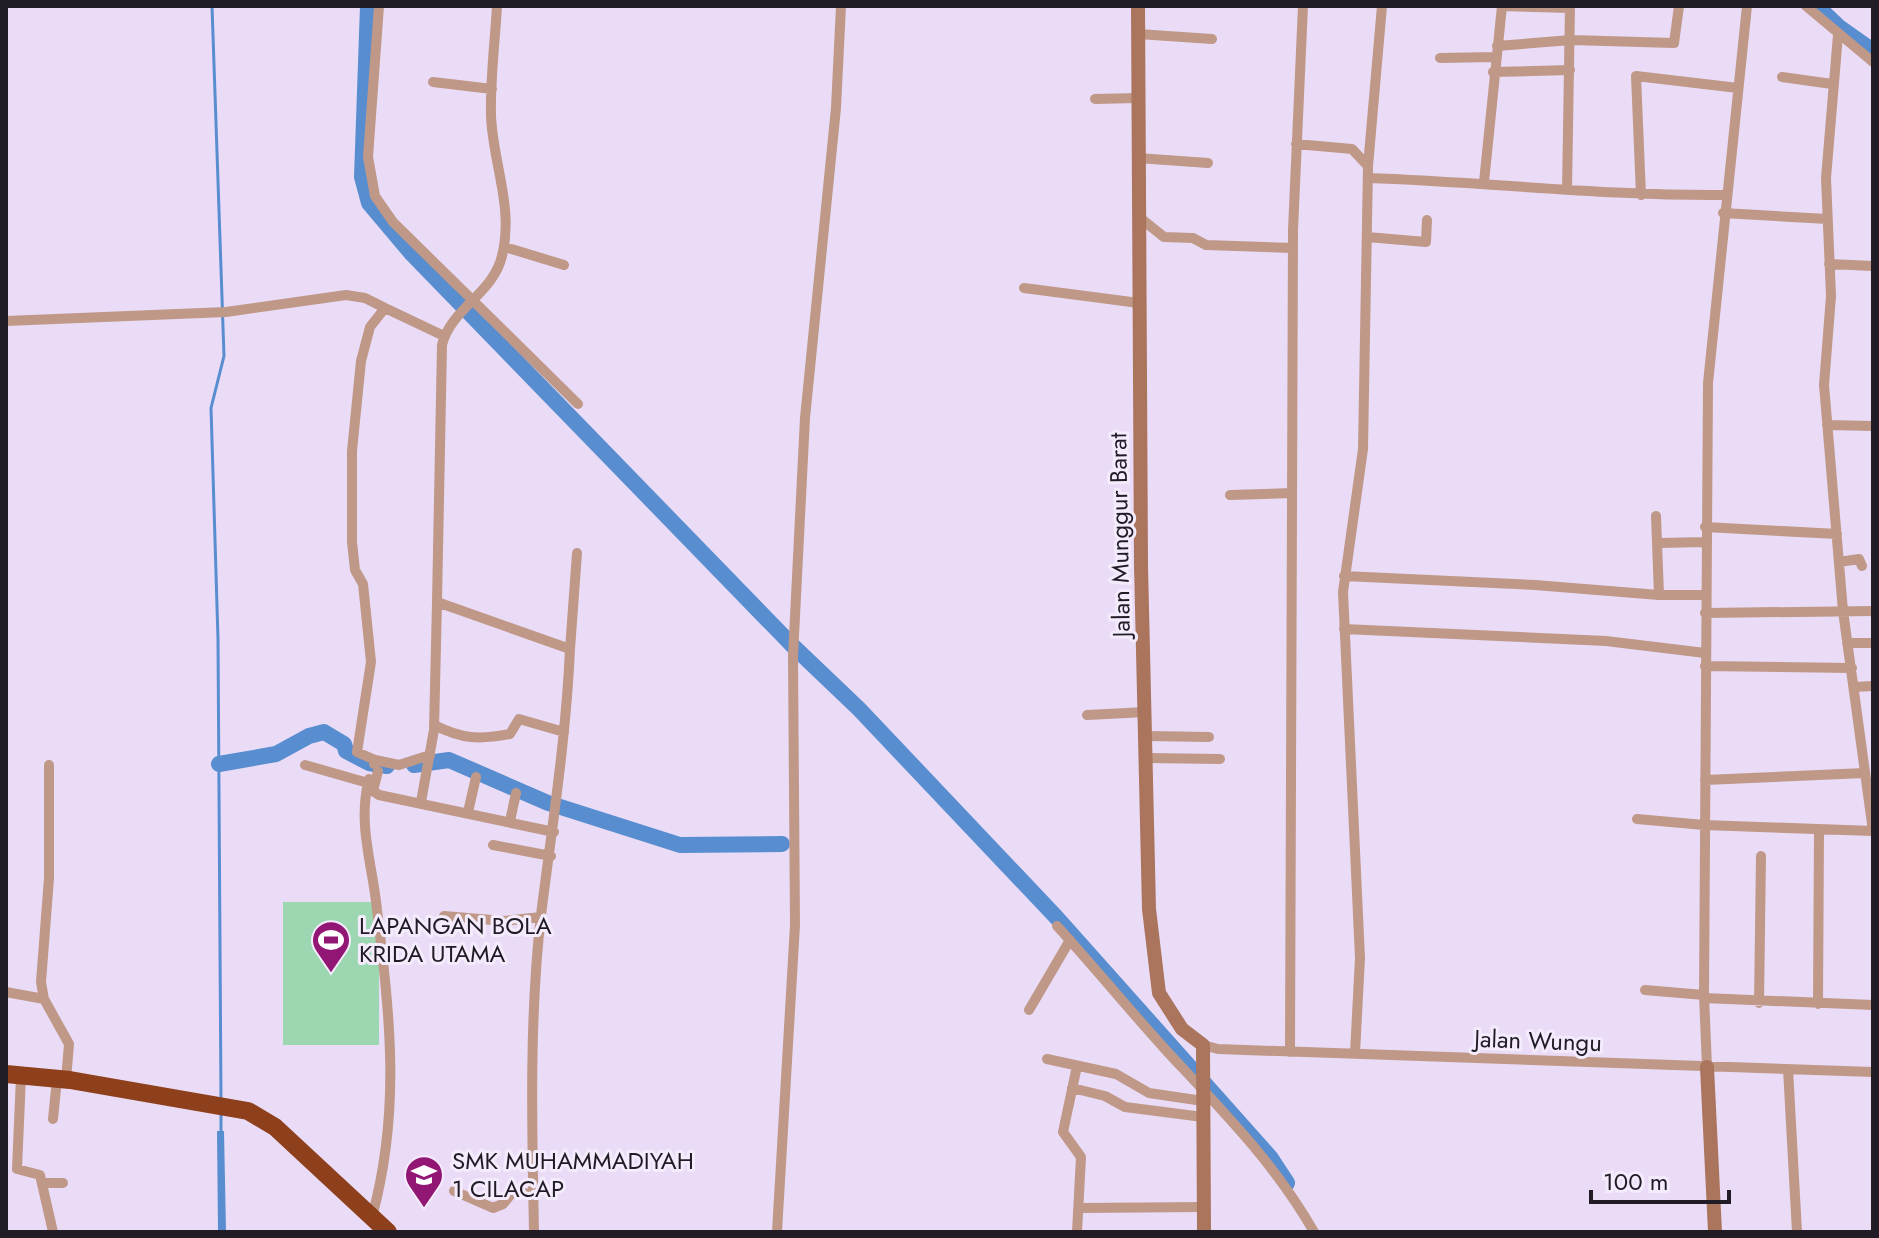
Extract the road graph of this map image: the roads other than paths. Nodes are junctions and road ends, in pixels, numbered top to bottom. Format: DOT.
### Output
graph roads {
  1 [pos="379,6"];
  2 [pos="497,6"];
  3 [pos="841,6"];
  4 [pos="1138,6"];
  5 [pos="1303,6"];
  6 [pos="1382,6"];
  7 [pos="1502,6"];
  8 [pos="1679,6"];
  9 [pos="1747,6"];
  10 [pos="1806,6"];
  11 [pos="1570,7"];
  12 [pos="1138,34"];
  13 [pos="1838,35"];
  14 [pos="1212,39"];
  15 [pos="1571,40"];
  16 [pos="1496,52"];
  17 [pos="1440,58"];
  18 [pos="1873,62"];
  19 [pos="1570,70"];
  20 [pos="1493,72"];
  21 [pos="1782,77"];
  22 [pos="433,82"];
  23 [pos="1832,84"];
  24 [pos="1738,88"];
  25 [pos="492,89"];
  26 [pos="1138,98"];
  27 [pos="1095,99"];
  28 [pos="1296,144"];
  29 [pos="1138,158"];
  30 [pos="1208,163"];
  31 [pos="1368,166"];
  32 [pos="1368,178"];
  33 [pos="1484,182"];
  34 [pos="1567,190"];
  35 [pos="1641,195"];
  36 [pos="1724,195"];
  37 [pos="1723,213"];
  38 [pos="1139,217"];
  39 [pos="1823,218"];
  40 [pos="1427,220"];
  41 [pos="1367,237"];
  42 [pos="505,247"];
  43 [pos="1293,248"];
  44 [pos="1829,264"];
  45 [pos="564,265"];
  46 [pos="1873,266"];
  47 [pos="1024,288"];
  48 [pos="471,302"];
  49 [pos="1139,303"];
  50 [pos="385,308"];
  51 [pos="6,321"];
  52 [pos="444,336"];
  53 [pos="578,404"];
  54 [pos="1827,425"];
  55 [pos="1873,426"];
  56 [pos="1292,493"];
  57 [pos="1230,495"];
  58 [pos="1656,516"];
  59 [pos="1705,527"];
  60 [pos="1837,534"];
  61 [pos="1705,542"];
  62 [pos="1659,543"];
  63 [pos="577,553"];
  64 [pos="1839,562"];
  65 [pos="1862,566"];
  66 [pos="1344,576"];
  67 [pos="1659,595"];
  68 [pos="1705,595"];
  69 [pos="437,602"];
  70 [pos="1843,611"];
  71 [pos="1873,611"];
  72 [pos="1705,613"];
  73 [pos="1344,629"];
  74 [pos="1847,643"];
  75 [pos="1873,643"];
  76 [pos="570,649"];
  77 [pos="1705,653"];
  78 [pos="1705,666"];
  79 [pos="1852,668"];
  80 [pos="1873,686"];
  81 [pos="1854,687"];
  82 [pos="1146,712"];
  83 [pos="1087,715"];
  84 [pos="434,725"];
  85 [pos="564,732"];
  86 [pos="1147,736"];
  87 [pos="1209,737"];
  88 [pos="1146,758"];
  89 [pos="1220,759"];
  90 [pos="429,760"];
  91 [pos="49,765"];
  92 [pos="305,765"];
  93 [pos="375,765"];
  94 [pos="1865,773"];
  95 [pos="476,777"];
  96 [pos="1705,780"];
  97 [pos="368,783"];
  98 [pos="516,793"];
  99 [pos="421,802"];
  100 [pos="468,812"];
  101 [pos="1637,819"];
  102 [pos="510,821"];
  103 [pos="1704,825"];
  104 [pos="1819,830"];
  105 [pos="554,832"];
  106 [pos="1873,833"];
  107 [pos="493,845"];
  108 [pos="551,856"];
  109 [pos="1761,856"];
  110 [pos="444,916"];
  111 [pos="541,917"];
  112 [pos="1057,926"];
  113 [pos="1070,940"];
  114 [pos="1645,990"];
  115 [pos="6,992"];
  116 [pos="1704,996"];
  117 [pos="44,999"];
  118 [pos="1759,1003"];
  119 [pos="1818,1004"];
  120 [pos="1873,1005"];
  121 [pos="1029,1010"];
  122 [pos="1203,1045"];
  123 [pos="1290,1052"];
  124 [pos="1355,1053"];
  125 [pos="1047,1059"];
  126 [pos="1077,1066"];
  127 [pos="1707,1067"];
  128 [pos="1788,1069"];
  129 [pos="1873,1072"];
  130 [pos="13,1075"];
  131 [pos="62,1080"];
  132 [pos="1072,1088"];
  133 [pos="1203,1097"];
  134 [pos="53,1119"];
  135 [pos="43,1183"];
  136 [pos="63,1183"];
  137 [pos="454,1191"];
  138 [pos="533,1194"];
  139 [pos="1204,1207"];
  140 [pos="1079,1208"];
  141 [pos="372,1217"];
  142 [pos="53,1232"];
  143 [pos="388,1232"];
  144 [pos="534,1232"];
  145 [pos="777,1232"];
  146 [pos="1077,1232"];
  147 [pos="1204,1232"];
  148 [pos="1314,1232"];
  149 [pos="1715,1232"];
  150 [pos="1797,1232"];
  1 -- 48 [label="street"];
  2 -- 25 [label="street"];
  3 -- 145 [label="street"];
  4 -- 12 [label="street, Jalan Munggur Barat"];
  5 -- 28 [label="street"];
  6 -- 31 [label="street"];
  7 -- 11 [label="street"];
  7 -- 16 [label="street"];
  8 -- 15 [label="street"];
  9 -- 24 [label="street"];
  10 -- 13 [label="street"];
  11 -- 15 [label="street"];
  12 -- 14 [label="street"];
  12 -- 26 [label="street, Jalan Munggur Barat"];
  13 -- 18 [label="street"];
  13 -- 23 [label="street"];
  15 -- 16 [label="street"];
  15 -- 19 [label="street"];
  16 -- 17 [label="street"];
  16 -- 20 [label="street"];
  19 -- 20 [label="street"];
  19 -- 34 [label="street"];
  20 -- 33 [label="street"];
  21 -- 23 [label="street"];
  22 -- 25 [label="street"];
  23 -- 39 [label="street"];
  24 -- 35 [label="street"];
  24 -- 36 [label="street"];
  25 -- 42 [label="street"];
  26 -- 27 [label="street"];
  26 -- 29 [label="street, Jalan Munggur Barat"];
  28 -- 31 [label="street"];
  28 -- 43 [label="street"];
  29 -- 30 [label="street"];
  29 -- 38 [label="street, Jalan Munggur Barat"];
  31 -- 32 [label="street"];
  32 -- 33 [label="street"];
  32 -- 41 [label="street"];
  33 -- 34 [label="street"];
  34 -- 35 [label="street"];
  35 -- 36 [label="street"];
  36 -- 37 [label="street"];
  37 -- 39 [label="street"];
  37 -- 59 [label="street"];
  38 -- 43 [label="street"];
  38 -- 49 [label="street, Jalan Munggur Barat"];
  39 -- 44 [label="street"];
  40 -- 41 [label="street"];
  41 -- 66 [label="street"];
  42 -- 45 [label="street"];
  42 -- 48 [label="street"];
  43 -- 56 [label="street"];
  44 -- 46 [label="street"];
  44 -- 54 [label="street"];
  47 -- 49 [label="street"];
  48 -- 52 [label="street"];
  48 -- 53 [label="street"];
  49 -- 82 [label="street, Jalan Munggur Barat"];
  50 -- 51 [label="street"];
  50 -- 52 [label="street"];
  50 -- 93 [label="street"];
  52 -- 69 [label="street"];
  54 -- 55 [label="street"];
  54 -- 60 [label="street"];
  56 -- 57 [label="street"];
  56 -- 123 [label="street"];
  58 -- 62 [label="street"];
  59 -- 60 [label="street"];
  59 -- 61 [label="street"];
  60 -- 64 [label="street"];
  61 -- 62 [label="street"];
  61 -- 68 [label="street"];
  62 -- 67 [label="street"];
  63 -- 76 [label="street"];
  64 -- 65 [label="street"];
  64 -- 70 [label="street"];
  66 -- 67 [label="street"];
  66 -- 73 [label="street"];
  67 -- 68 [label="street"];
  68 -- 72 [label="street"];
  69 -- 76 [label="street"];
  69 -- 84 [label="street"];
  70 -- 71 [label="street"];
  70 -- 72 [label="street"];
  70 -- 74 [label="street"];
  72 -- 77 [label="street"];
  73 -- 77 [label="street"];
  73 -- 124 [label="street"];
  74 -- 75 [label="street"];
  74 -- 79 [label="street"];
  76 -- 85 [label="street"];
  77 -- 78 [label="street"];
  78 -- 79 [label="street"];
  78 -- 96 [label="street"];
  79 -- 81 [label="street"];
  80 -- 81 [label="street"];
  81 -- 94 [label="street"];
  82 -- 83 [label="street"];
  82 -- 86 [label="street, Jalan Munggur Barat"];
  84 -- 85 [label="street"];
  84 -- 90 [label="street"];
  85 -- 105 [label="street"];
  86 -- 87 [label="street"];
  86 -- 88 [label="street, Jalan Munggur Barat"];
  88 -- 89 [label="street"];
  88 -- 122 [label="street, Jalan Munggur Barat"];
  90 -- 93 [label="street"];
  90 -- 99 [label="street"];
  91 -- 117 [label="street"];
  92 -- 97 [label="street"];
  93 -- 97 [label="street"];
  93 -- 99 [label="street"];
  94 -- 96 [label="street"];
  94 -- 106 [label="street"];
  95 -- 100 [label="street"];
  96 -- 103 [label="street"];
  97 -- 141 [label="street"];
  98 -- 102 [label="street"];
  99 -- 100 [label="street"];
  100 -- 102 [label="street"];
  101 -- 103 [label="street"];
  102 -- 105 [label="street"];
  103 -- 104 [label="street"];
  103 -- 116 [label="street"];
  104 -- 106 [label="street"];
  104 -- 119 [label="street"];
  105 -- 108 [label="street"];
  107 -- 108 [label="street"];
  108 -- 111 [label="street"];
  109 -- 118 [label="street"];
  110 -- 111 [label="street"];
  111 -- 138 [label="street"];
  112 -- 113 [label="street"];
  113 -- 121 [label="street"];
  113 -- 133 [label="street"];
  114 -- 116 [label="street"];
  115 -- 117 [label="street"];
  116 -- 118 [label="street"];
  116 -- 127 [label="street"];
  117 -- 131 [label="street"];
  118 -- 119 [label="street"];
  119 -- 120 [label="street"];
  122 -- 123 [label="street, Jalan Wungu"];
  122 -- 133 [label="street"];
  123 -- 124 [label="street, Jalan Wungu"];
  124 -- 127 [label="street, Jalan Wungu"];
  125 -- 126 [label="street"];
  126 -- 132 [label="street"];
  126 -- 133 [label="street"];
  127 -- 128 [label="street, Jalan Wungu"];
  127 -- 149 [label="street"];
  128 -- 129 [label="street, Jalan Wungu"];
  128 -- 150 [label="street"];
  130 -- 131 [label="highway"];
  130 -- 135 [label="street"];
  131 -- 134 [label="street"];
  131 -- 141 [label="highway"];
  132 -- 133 [label="street"];
  132 -- 140 [label="street"];
  133 -- 139 [label="street"];
  133 -- 148 [label="street"];
  135 -- 136 [label="street"];
  135 -- 142 [label="street"];
  137 -- 138 [label="street"];
  138 -- 144 [label="street"];
  139 -- 140 [label="street"];
  139 -- 147 [label="street"];
  140 -- 146 [label="street"];
  141 -- 143 [label="highway"];
}
